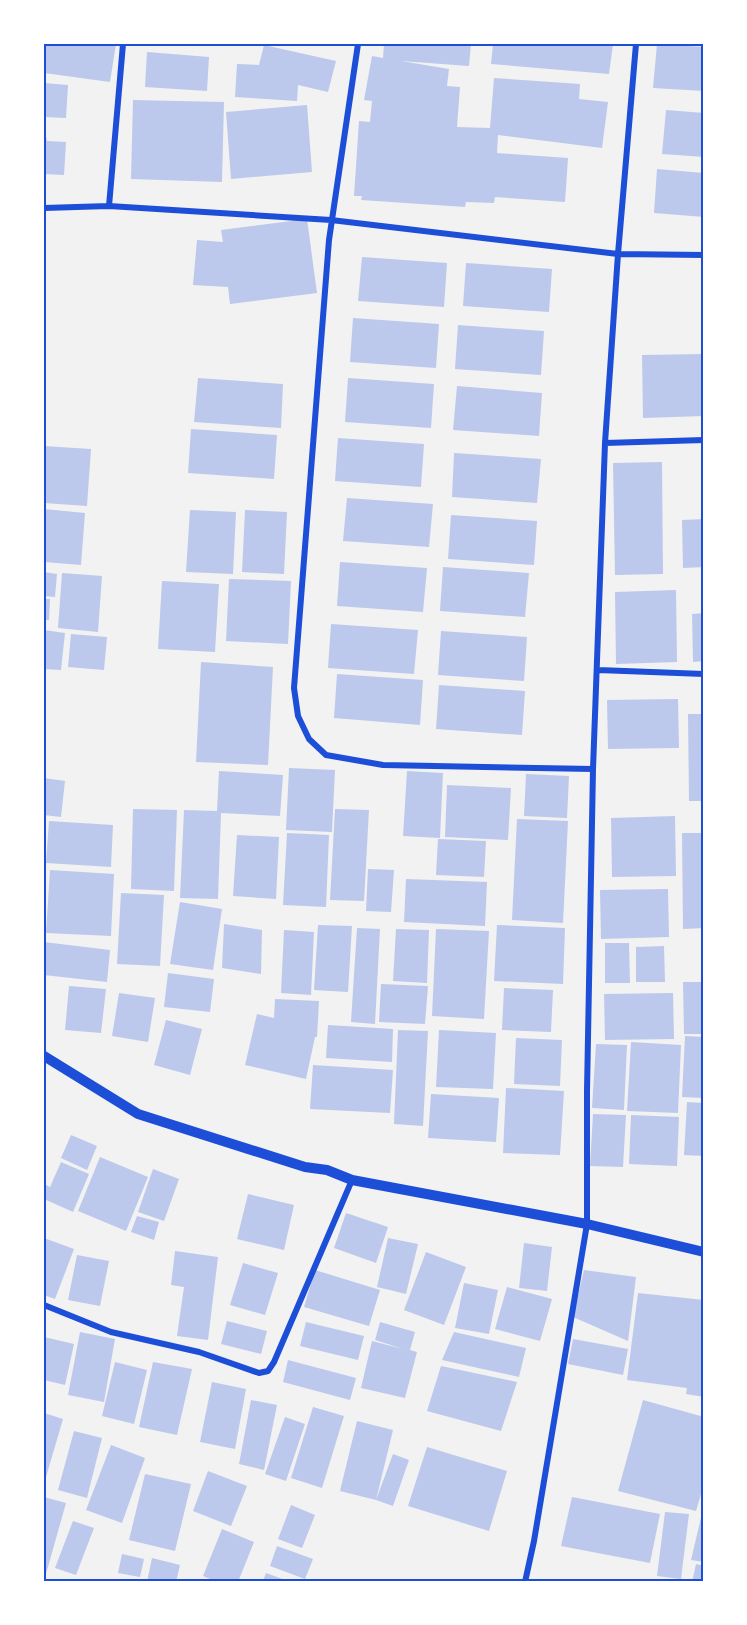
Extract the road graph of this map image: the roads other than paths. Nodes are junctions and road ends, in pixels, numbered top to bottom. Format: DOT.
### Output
graph roads {
  1 [pos="123,44"];
  2 [pos="358,44"];
  3 [pos="636,44"];
  4 [pos="109,206"];
  5 [pos="44,208"];
  6 [pos="331,220"];
  7 [pos="618,254"];
  8 [pos="704,255"];
  9 [pos="704,440"];
  10 [pos="606,443"];
  11 [pos="598,670"];
  12 [pos="704,674"];
  13 [pos="593,769"];
  14 [pos="44,1056"];
  15 [pos="352,1180"];
  16 [pos="587,1224"];
  17 [pos="704,1252"];
  18 [pos="44,1305"];
  19 [pos="525,1581"];
  1 -- 4 [label="street"];
  2 -- 6 [label="street"];
  3 -- 7 [label="street"];
  4 -- 5 [label="street"];
  4 -- 6 [label="street"];
  6 -- 7 [label="street"];
  6 -- 13 [label="street"];
  7 -- 8 [label="street"];
  7 -- 10 [label="street"];
  9 -- 10 [label="street"];
  10 -- 11 [label="street"];
  11 -- 12 [label="street"];
  11 -- 13 [label="street"];
  13 -- 16 [label="street"];
  14 -- 15 [label="street"];
  15 -- 16 [label="street"];
  15 -- 18 [label="street"];
  16 -- 17 [label="street"];
  16 -- 19 [label="street"];
}
